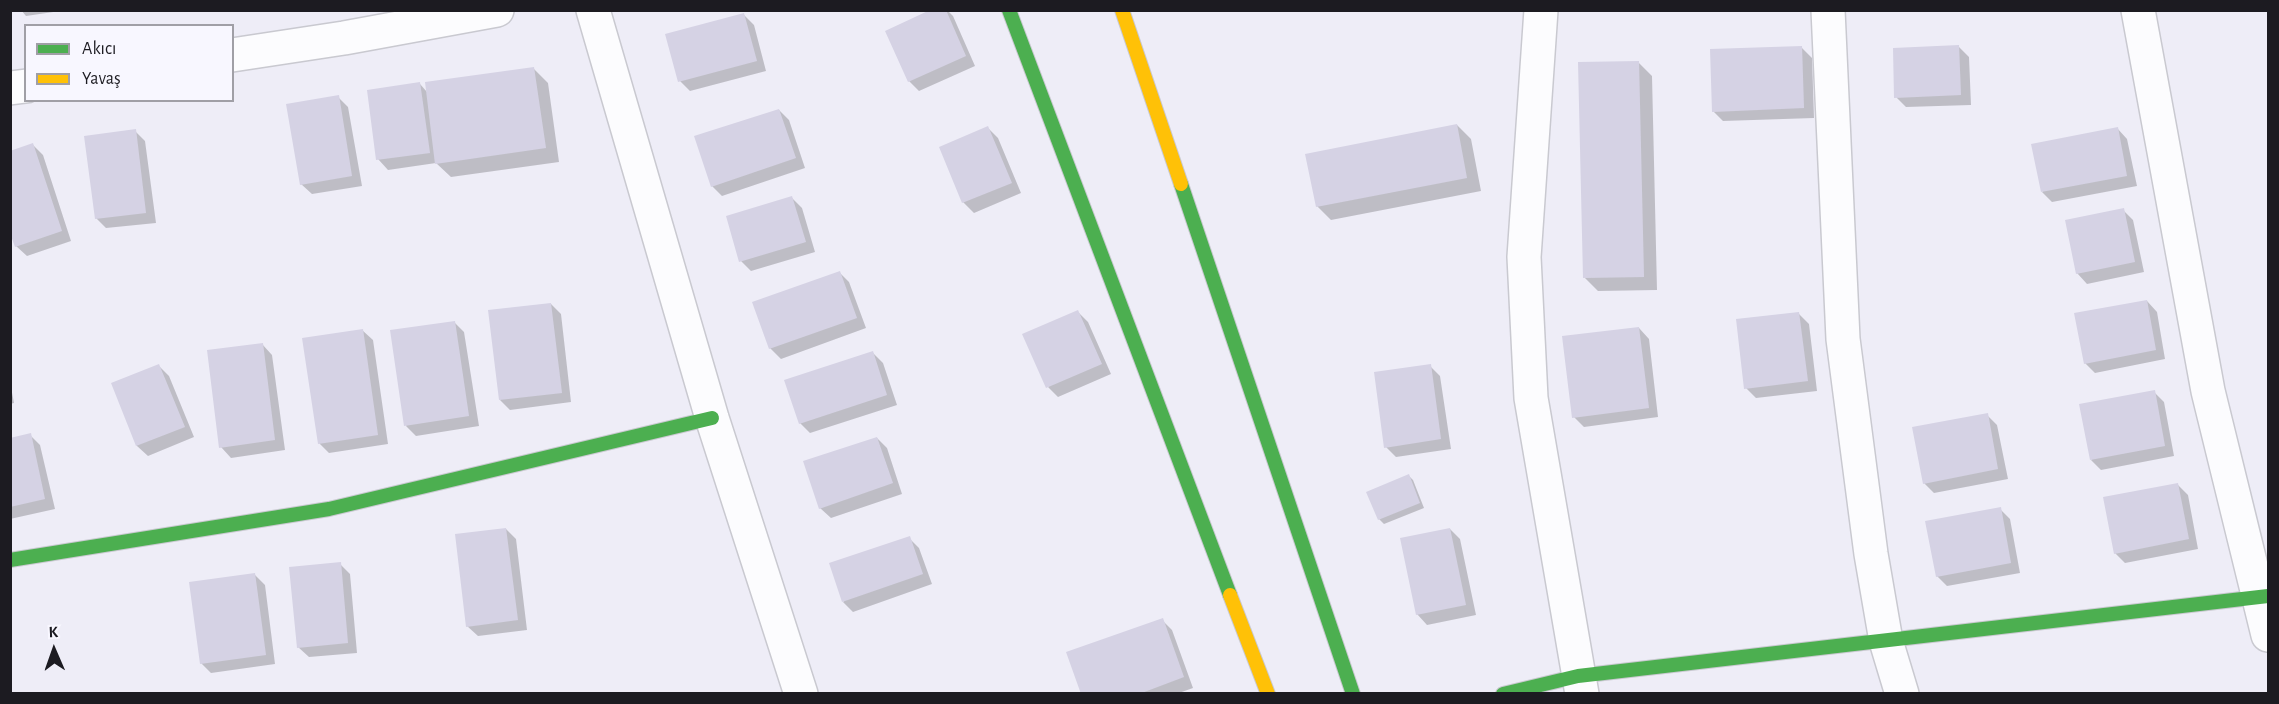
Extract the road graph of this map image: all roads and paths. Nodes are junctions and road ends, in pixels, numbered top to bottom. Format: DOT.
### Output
graph roads {
  1 [pos="497,10"];
  2 [pos="593,10"];
  3 [pos="1009,10"];
  4 [pos="1122,10"];
  5 [pos="1541,10"];
  6 [pos="1828,10"];
  7 [pos="2138,10"];
  8 [pos="234,55"];
  9 [pos="712,418"];
  10 [pos="10,560"];
  11 [pos="2264,597"];
  12 [pos="2268,635"];
  13 [pos="1886,641"];
  14 [pos="1580,685"];
  15 [pos="801,693"];
  16 [pos="1268,693"];
  17 [pos="1353,693"];
  18 [pos="1503,693"];
  19 [pos="1902,693"];
  1 -- 8 [label="street"];
  2 -- 9 [label="street"];
  3 -- 16 [label="street"];
  4 -- 17 [label="street"];
  5 -- 14 [label="street"];
  6 -- 13 [label="street"];
  7 -- 11 [label="street"];
  9 -- 10 [label="street"];
  9 -- 15 [label="street"];
  11 -- 12 [label="street"];
  11 -- 13 [label="street"];
  13 -- 14 [label="street"];
  13 -- 19 [label="street"];
  14 -- 18 [label="street"];
}
